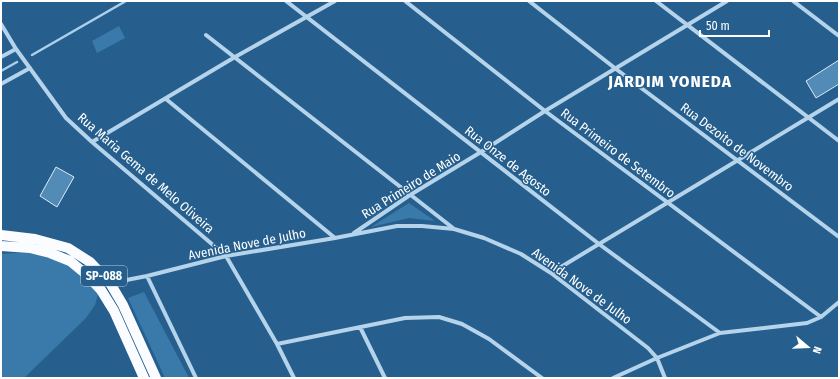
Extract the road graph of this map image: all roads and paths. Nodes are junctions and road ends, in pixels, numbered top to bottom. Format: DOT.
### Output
graph roads {
  1 [pos="286,1"];
  2 [pos="335,1"];
  3 [pos="405,1"];
  4 [pos="529,1"];
  5 [pos="656,1"];
  6 [pos="727,1"];
  7 [pos="793,1"];
  8 [pos="306,18"];
  9 [pos="1,24"];
  10 [pos="687,25"];
  11 [pos="206,34"];
  12 [pos="839,36"];
  13 [pos="16,49"];
  14 [pos="235,57"];
  15 [pos="1,58"];
  16 [pos="30,68"];
  17 [pos="616,69"];
  18 [pos="1,84"];
  19 [pos="166,99"];
  20 [pos="839,99"];
  21 [pos="545,111"];
  22 [pos="808,118"];
  23 [pos="839,141"];
  24 [pos="92,142"];
  25 [pos="481,152"];
  26 [pos="738,160"];
  27 [pos="410,195"];
  28 [pos="668,202"];
  29 [pos="454,229"];
  30 [pos="1,234"];
  31 [pos="352,234"];
  32 [pos="839,237"];
  33 [pos="335,238"];
  34 [pos="599,244"];
  35 [pos="1,246"];
  36 [pos="226,256"];
  37 [pos="550,273"];
  38 [pos="147,276"];
  39 [pos="110,283"];
  40 [pos="839,302"];
  41 [pos="822,317"];
  42 [pos="360,326"];
  43 [pos="720,333"];
  44 [pos="277,344"];
  45 [pos="657,358"];
  46 [pos="144,378"];
  47 [pos="156,378"];
  48 [pos="196,378"];
  49 [pos="294,378"];
  50 [pos="385,378"];
  51 [pos="542,378"];
  52 [pos="613,378"];
  53 [pos="665,378"];
  1 -- 8 [label="street, Rua Onze de Agosto"];
  2 -- 8 [label="street"];
  3 -- 21 [label="street, Rua Primeiro de Setembro"];
  4 -- 17 [label="street, Rua Dezoito de Novembro"];
  5 -- 10 [label="street"];
  6 -- 10 [label="street, Rua Primeiro de Maio"];
  7 -- 12 [label="street"];
  8 -- 14 [label="street"];
  8 -- 25 [label="street, Rua Onze de Agosto"];
  9 -- 13 [label="street, Rua Maria Gema de Melo Oliveira"];
  10 -- 17 [label="street, Rua Primeiro de Maio"];
  10 -- 22 [label="street"];
  11 -- 14 [label="street"];
  13 -- 15 [label="street"];
  13 -- 16 [label="street, Rua Maria Gema de Melo Oliveira"];
  14 -- 19 [label="street"];
  14 -- 27 [label="street"];
  16 -- 18 [label="street"];
  16 -- 24 [label="street, Rua Maria Gema de Melo Oliveira"];
  17 -- 21 [label="street, Rua Primeiro de Maio"];
  17 -- 26 [label="street, Rua Dezoito de Novembro"];
  19 -- 24 [label="street"];
  19 -- 33 [label="street"];
  20 -- 22 [label="street"];
  21 -- 25 [label="street, Rua Primeiro de Maio"];
  21 -- 28 [label="street, Rua Primeiro de Setembro"];
  22 -- 23 [label="street"];
  22 -- 26 [label="street"];
  24 -- 36 [label="street, Rua Maria Gema de Melo Oliveira"];
  25 -- 27 [label="street, Rua Primeiro de Maio"];
  25 -- 34 [label="street, Rua Onze de Agosto"];
  26 -- 28 [label="street"];
  26 -- 32 [label="street, Rua Dezoito de Novembro"];
  27 -- 29 [label="street"];
  27 -- 31 [label="street, Rua Primeiro de Maio"];
  28 -- 34 [label="street"];
  28 -- 41 [label="street, Rua Primeiro de Setembro"];
  29 -- 31 [label="street, Avenida Nove de Julho"];
  29 -- 37 [label="street, Avenida Nove de Julho"];
  30 -- 39 [label="main road, SP-088"];
  31 -- 33 [label="street, Avenida Nove de Julho"];
  33 -- 36 [label="street, Avenida Nove de Julho"];
  34 -- 37 [label="street"];
  34 -- 43 [label="street, Rua Onze de Agosto"];
  35 -- 46 [label="main road, SP-088"];
  36 -- 38 [label="street, Avenida Nove de Julho"];
  36 -- 44 [label="street, Rua Maria Gema de Melo Oliveira"];
  37 -- 45 [label="street, Avenida Nove de Julho"];
  38 -- 39 [label="street, Avenida Nove de Julho"];
  38 -- 48 [label="street"];
  39 -- 47 [label="main road, SP-088"];
  40 -- 41 [label="street"];
  41 -- 43 [label="street"];
  42 -- 44 [label="street"];
  42 -- 50 [label="street"];
  42 -- 51 [label="street"];
  43 -- 45 [label="street"];
  44 -- 49 [label="street, Rua Maria Gema de Melo Oliveira"];
  45 -- 52 [label="street"];
  45 -- 53 [label="street"];
}
